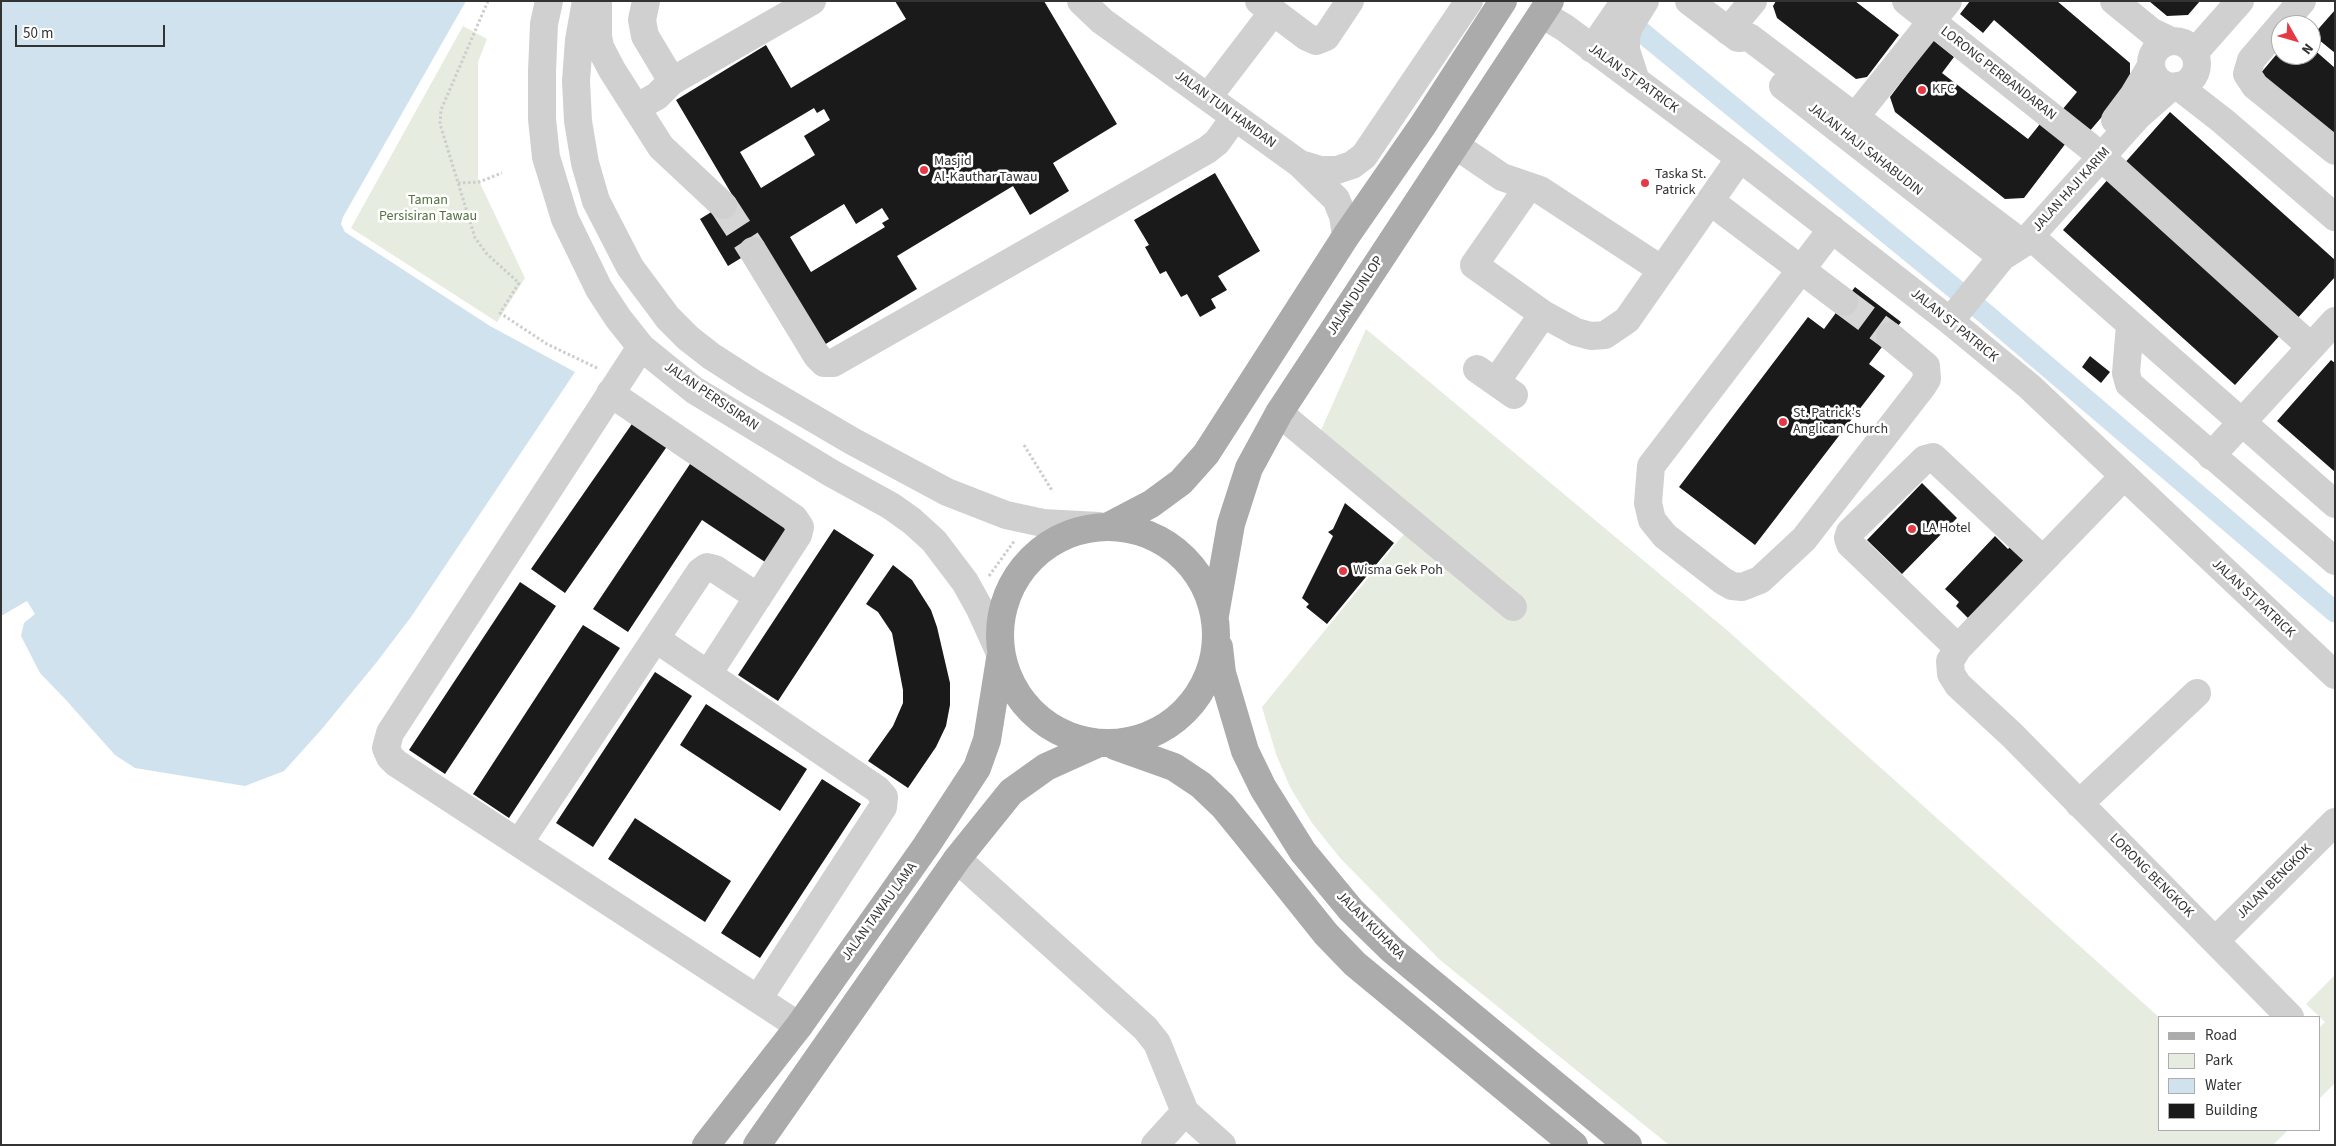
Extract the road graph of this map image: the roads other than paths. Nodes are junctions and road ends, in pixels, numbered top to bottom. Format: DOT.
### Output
graph roads {
  1 [pos="549,1"];
  2 [pos="586,1"];
  3 [pos="598,1"];
  4 [pos="646,1"];
  5 [pos="812,1"];
  6 [pos="1081,1"];
  7 [pos="1350,1"];
  8 [pos="1469,1"];
  9 [pos="1504,1"];
  10 [pos="1625,1"];
  11 [pos="1645,1"];
  12 [pos="1689,1"];
  13 [pos="1753,1"];
  14 [pos="1906,1"];
  15 [pos="2240,1"];
  16 [pos="2302,1"];
  17 [pos="1266,6"];
  18 [pos="1546,8"];
  19 [pos="2122,8"];
  20 [pos="1940,11"];
  21 [pos="2290,15"];
  22 [pos="1733,35"];
  23 [pos="2271,36"];
  24 [pos="1592,49"];
  25 [pos="2175,63"];
  26 [pos="1457,73"];
  27 [pos="672,81"];
  28 [pos="1636,81"];
  29 [pos="1208,97"];
  30 [pos="636,108"];
  31 [pos="1855,116"];
  32 [pos="1236,117"];
  33 [pos="1455,145"];
  34 [pos="2335,151"];
  35 [pos="2096,152"];
  36 [pos="1740,158"];
  37 [pos="1300,164"];
  38 [pos="1529,186"];
  39 [pos="1710,201"];
  40 [pos="723,205"];
  41 [pos="2335,217"];
  42 [pos="1832,229"];
  43 [pos="1346,236"];
  44 [pos="2002,237"];
  45 [pos="753,251"];
  46 [pos="1801,269"];
  47 [pos="1662,270"];
  48 [pos="1844,302"];
  49 [pos="1962,305"];
  50 [pos="1543,314"];
  51 [pos="2335,321"];
  52 [pos="2130,325"];
  53 [pos="1890,336"];
  54 [pos="641,346"];
  55 [pos="2311,347"];
  56 [pos="606,382"];
  57 [pos="1496,382"];
  58 [pos="1279,414"];
  59 [pos="2242,423"];
  60 [pos="2211,456"];
  61 [pos="2124,476"];
  62 [pos="2335,504"];
  63 [pos="1104,526"];
  64 [pos="2043,560"];
  65 [pos="2335,561"];
  66 [pos="758,598"];
  67 [pos="1513,606"];
  68 [pos="1216,624"];
  69 [pos="656,638"];
  70 [pos="1958,648"];
  71 [pos="1000,653"];
  72 [pos="708,674"];
  73 [pos="2335,675"];
  74 [pos="2196,693"];
  75 [pos="1103,744"];
  76 [pos="2080,804"];
  77 [pos="2335,822"];
  78 [pos="519,843"];
  79 [pos="957,859"];
  80 [pos="2215,941"];
  81 [pos="758,999"];
  82 [pos="2289,1016"];
  83 [pos="798,1026"];
  84 [pos="1186,1112"];
  85 [pos="706,1145"];
  86 [pos="757,1145"];
  87 [pos="1155,1145"];
  88 [pos="1222,1145"];
  89 [pos="1574,1145"];
  90 [pos="1628,1145"];
  1 -- 54 [label="street, JALAN PERSISIRAN"];
  2 -- 63 [label="street"];
  3 -- 30 [label="street"];
  4 -- 27 [label="street"];
  5 -- 27 [label="street"];
  6 -- 29 [label="street, JALAN TUN HAMDAN"];
  7 -- 17 [label="street"];
  8 -- 37 [label="street"];
  9 -- 26 [label="main road"];
  10 -- 24 [label="street"];
  11 -- 28 [label="street"];
  12 -- 22 [label="street, JALAN HAJI SAHABUDIN"];
  13 -- 22 [label="street"];
  14 -- 20 [label="street, LORONG PERBANDARAN"];
  15 -- 25 [label="street, JALAN HAJI KARIM"];
  16 -- 21 [label="street"];
  17 -- 29 [label="street"];
  18 -- 24 [label="street, JALAN ST PATRICK"];
  18 -- 26 [label="main road"];
  18 -- 33 [label="main road, JALAN DUNLOP"];
  19 -- 25 [label="street"];
  20 -- 31 [label="street"];
  20 -- 35 [label="street, LORONG PERBANDARAN"];
  22 -- 31 [label="street, JALAN HAJI SAHABUDIN"];
  22 -- 44 [label="street, JALAN HAJI SAHABUDIN"];
  23 -- 34 [label="street"];
  24 -- 28 [label="street, JALAN ST PATRICK"];
  25 -- 35 [label="street, JALAN HAJI KARIM"];
  25 -- 41 [label="street"];
  26 -- 43 [label="main road"];
  27 -- 30 [label="street"];
  28 -- 36 [label="street, JALAN ST PATRICK"];
  29 -- 32 [label="street, JALAN TUN HAMDAN"];
  30 -- 40 [label="street"];
  31 -- 44 [label="street, JALAN HAJI SAHABUDIN"];
  32 -- 37 [label="street, JALAN TUN HAMDAN"];
  32 -- 45 [label="street"];
  33 -- 38 [label="street"];
  33 -- 58 [label="main road, JALAN DUNLOP"];
  35 -- 44 [label="street, JALAN HAJI KARIM"];
  35 -- 55 [label="street, LORONG PERBANDARAN"];
  36 -- 39 [label="street"];
  36 -- 42 [label="street, JALAN ST PATRICK"];
  37 -- 43 [label="street, JALAN TUN HAMDAN"];
  38 -- 47 [label="street"];
  38 -- 50 [label="street"];
  39 -- 46 [label="street"];
  39 -- 47 [label="street"];
  42 -- 46 [label="street"];
  42 -- 49 [label="street, JALAN ST PATRICK"];
  43 -- 63 [label="main road"];
  44 -- 49 [label="street, JALAN HAJI KARIM"];
  44 -- 52 [label="street"];
  46 -- 48 [label="street"];
  46 -- 53 [label="street"];
  47 -- 50 [label="street"];
  49 -- 61 [label="street, JALAN ST PATRICK"];
  50 -- 57 [label="street"];
  51 -- 55 [label="street"];
  52 -- 59 [label="street"];
  52 -- 60 [label="street"];
  54 -- 56 [label="street"];
  54 -- 71 [label="street, JALAN PERSISIRAN"];
  55 -- 59 [label="street"];
  56 -- 66 [label="street"];
  56 -- 78 [label="street"];
  58 -- 67 [label="street"];
  58 -- 68 [label="main road, JALAN DUNLOP"];
  59 -- 60 [label="street"];
  59 -- 62 [label="street"];
  60 -- 65 [label="street"];
  61 -- 64 [label="street"];
  61 -- 73 [label="street, JALAN ST PATRICK"];
  63 -- 68 [label="main road"];
  63 -- 71 [label="main road"];
  64 -- 70 [label="street"];
  64 -- 70 [label="street"];
  66 -- 69 [label="street"];
  66 -- 72 [label="street"];
  68 -- 75 [label="main road, JALAN DUNLOP"];
  68 -- 90 [label="main road, JALAN KUHARA"];
  69 -- 72 [label="street"];
  69 -- 78 [label="street"];
  70 -- 76 [label="street, LORONG BENGKOK"];
  71 -- 75 [label="main road"];
  71 -- 83 [label="main road, JALAN TAWAU LAMA"];
  72 -- 81 [label="street"];
  74 -- 76 [label="street"];
  75 -- 79 [label="main road"];
  75 -- 89 [label="main road"];
  76 -- 80 [label="street, LORONG BENGKOK"];
  77 -- 80 [label="street, JALAN BENGKOK"];
  78 -- 81 [label="street"];
  79 -- 84 [label="street"];
  79 -- 86 [label="main road"];
  80 -- 82 [label="street, LORONG BENGKOK"];
  81 -- 83 [label="street"];
  83 -- 85 [label="main road, JALAN TAWAU LAMA"];
  84 -- 87 [label="street"];
  84 -- 88 [label="street"];
}
